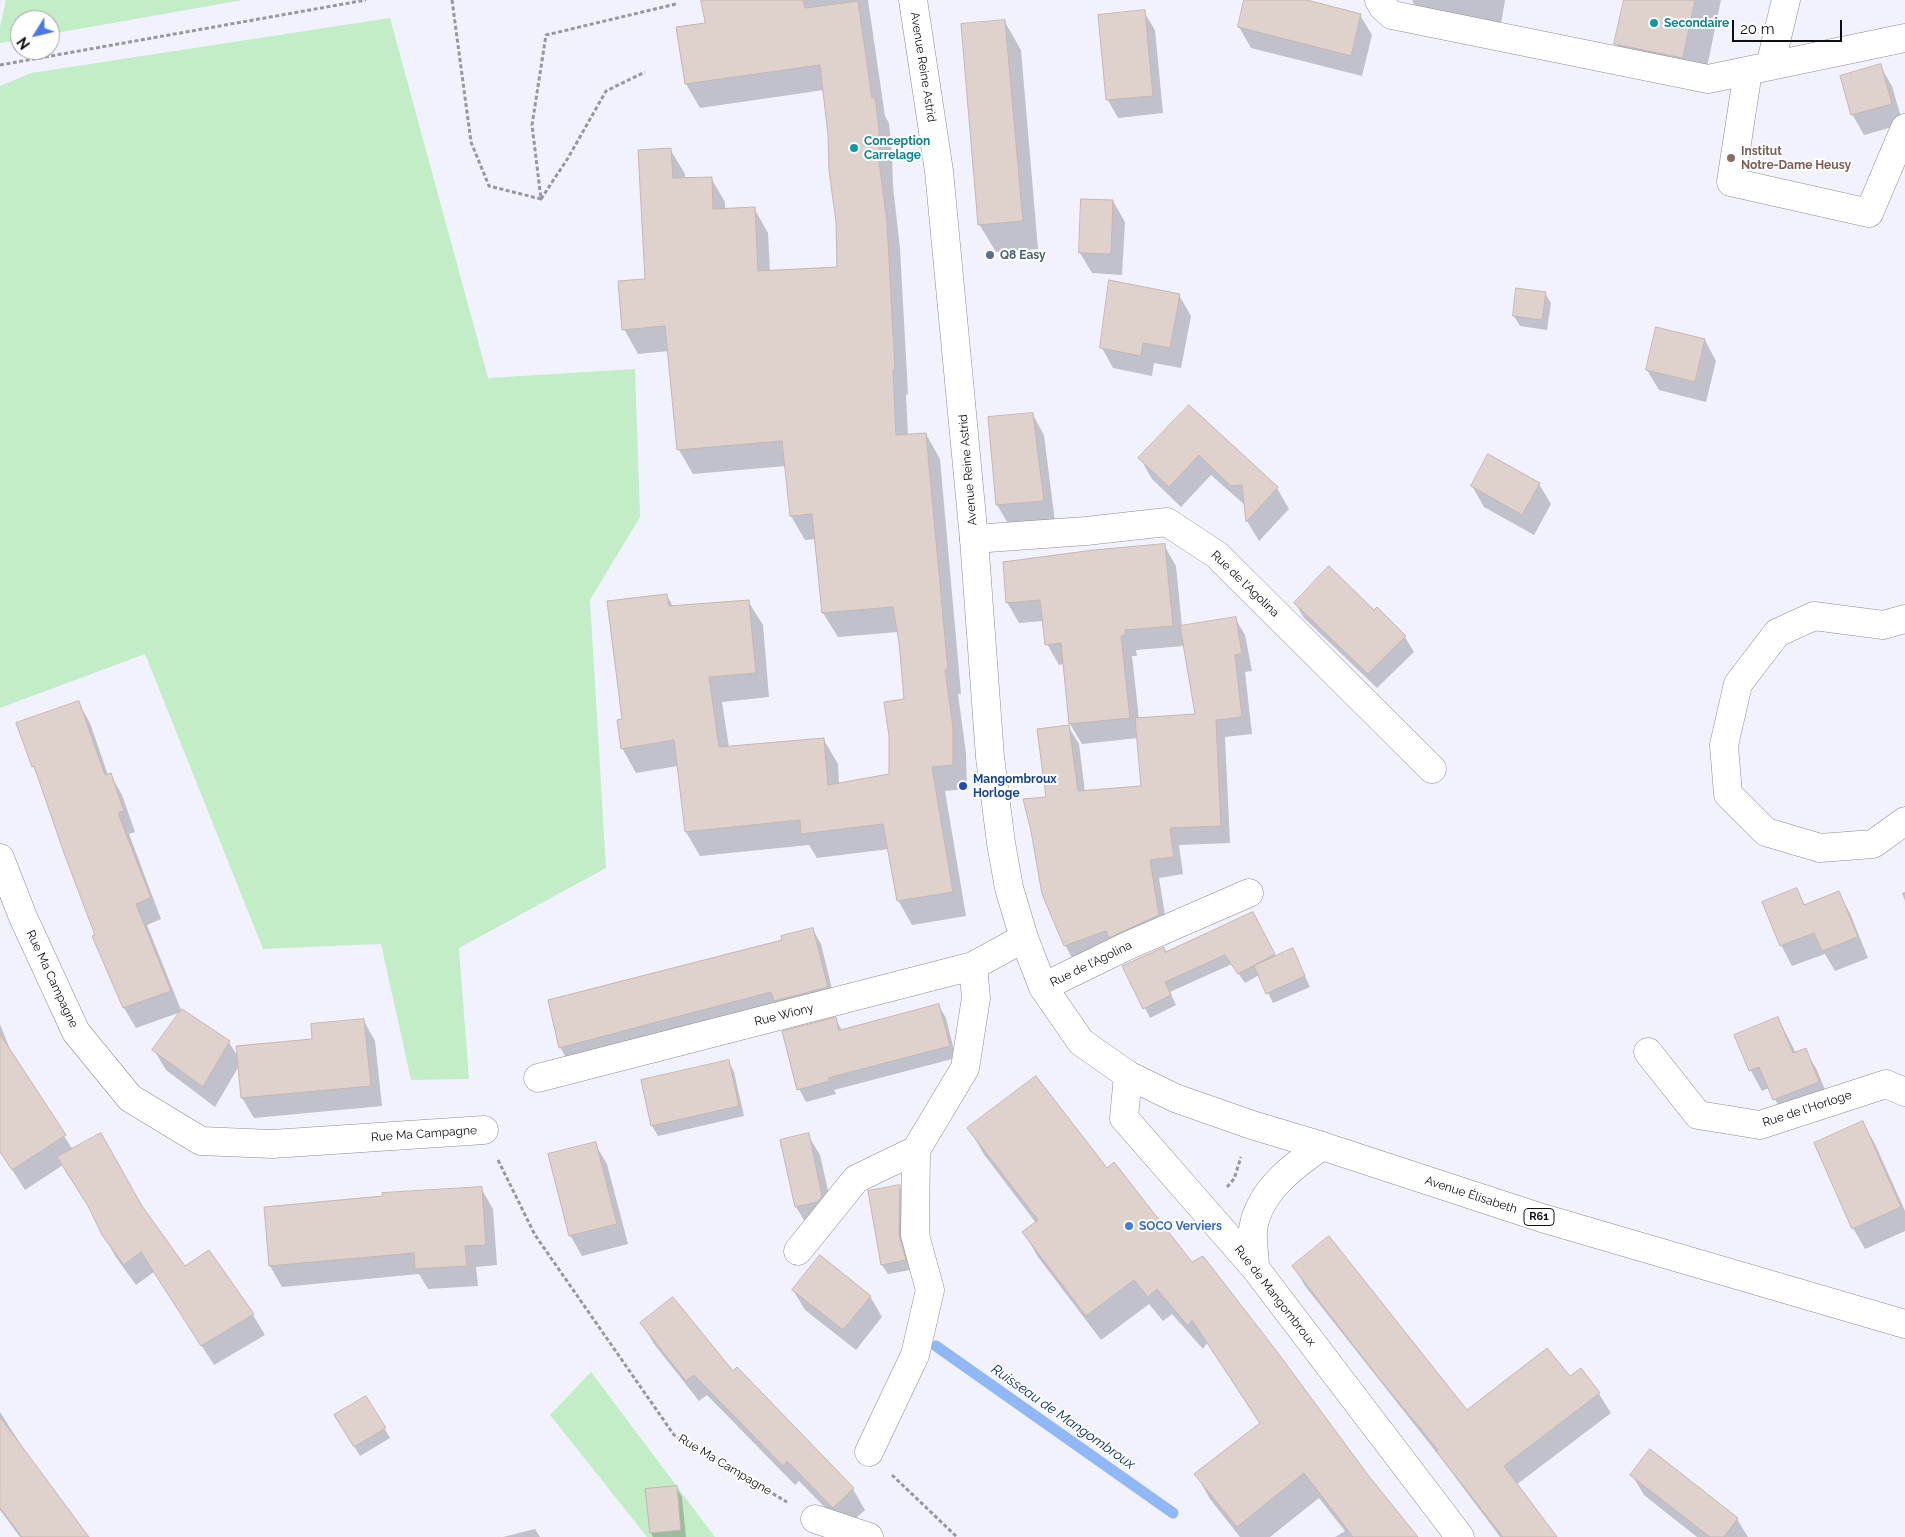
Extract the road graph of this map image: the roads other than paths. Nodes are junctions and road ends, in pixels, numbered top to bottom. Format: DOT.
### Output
graph roads {
  1 [pos="913,0"];
  2 [pos="1379,0"];
  3 [pos="1786,0"];
  4 [pos="1905,38"];
  5 [pos="1759,69"];
  6 [pos="1905,128"];
  7 [pos="974,539"];
  8 [pos="1905,619"];
  9 [pos="1432,769"];
  10 [pos="1905,821"];
  11 [pos="0,858"];
  12 [pos="1249,893"];
  13 [pos="1024,938"];
  14 [pos="973,966"];
  15 [pos="1043,987"];
  16 [pos="1648,1052"];
  17 [pos="1128,1075"];
  18 [pos="538,1078"];
  19 [pos="1905,1092"];
  20 [pos="484,1130"];
  21 [pos="1322,1146"];
  22 [pos="916,1150"];
  23 [pos="798,1251"];
  24 [pos="1255,1268"];
  25 [pos="1905,1324"];
  26 [pos="868,1452"];
  27 [pos="816,1519"];
  28 [pos="869,1537"];
  29 [pos="1460,1537"];
  1 -- 7 [label="main road, Avenue Reine Astrid"];
  2 -- 5 [label="main road"];
  3 -- 5 [label="main road"];
  4 -- 5 [label="main road"];
  5 -- 6 [label="main road"];
  7 -- 9 [label="main road, Rue de l'Agolina"];
  7 -- 13 [label="main road, Avenue Reine Astrid"];
  8 -- 10 [label="main road"];
  11 -- 20 [label="main road, Rue Ma Campagne"];
  12 -- 15 [label="main road, Rue de l'Agolina"];
  13 -- 14 [label="main road, Rue Wiony"];
  13 -- 15 [label="main road"];
  14 -- 18 [label="main road, Rue Wiony"];
  14 -- 22 [label="main road"];
  15 -- 17 [label="main road"];
  16 -- 19 [label="main road, Rue de l'Horloge"];
  17 -- 21 [label="main road, Avenue Élisabeth / R61"];
  17 -- 24 [label="main road, Rue de Mangombroux"];
  21 -- 24 [label="main road"];
  21 -- 25 [label="main road, Avenue Élisabeth / R61"];
  22 -- 23 [label="main road"];
  22 -- 26 [label="main road"];
  24 -- 29 [label="main road, Rue de Mangombroux"];
  27 -- 28 [label="main road"];
}
